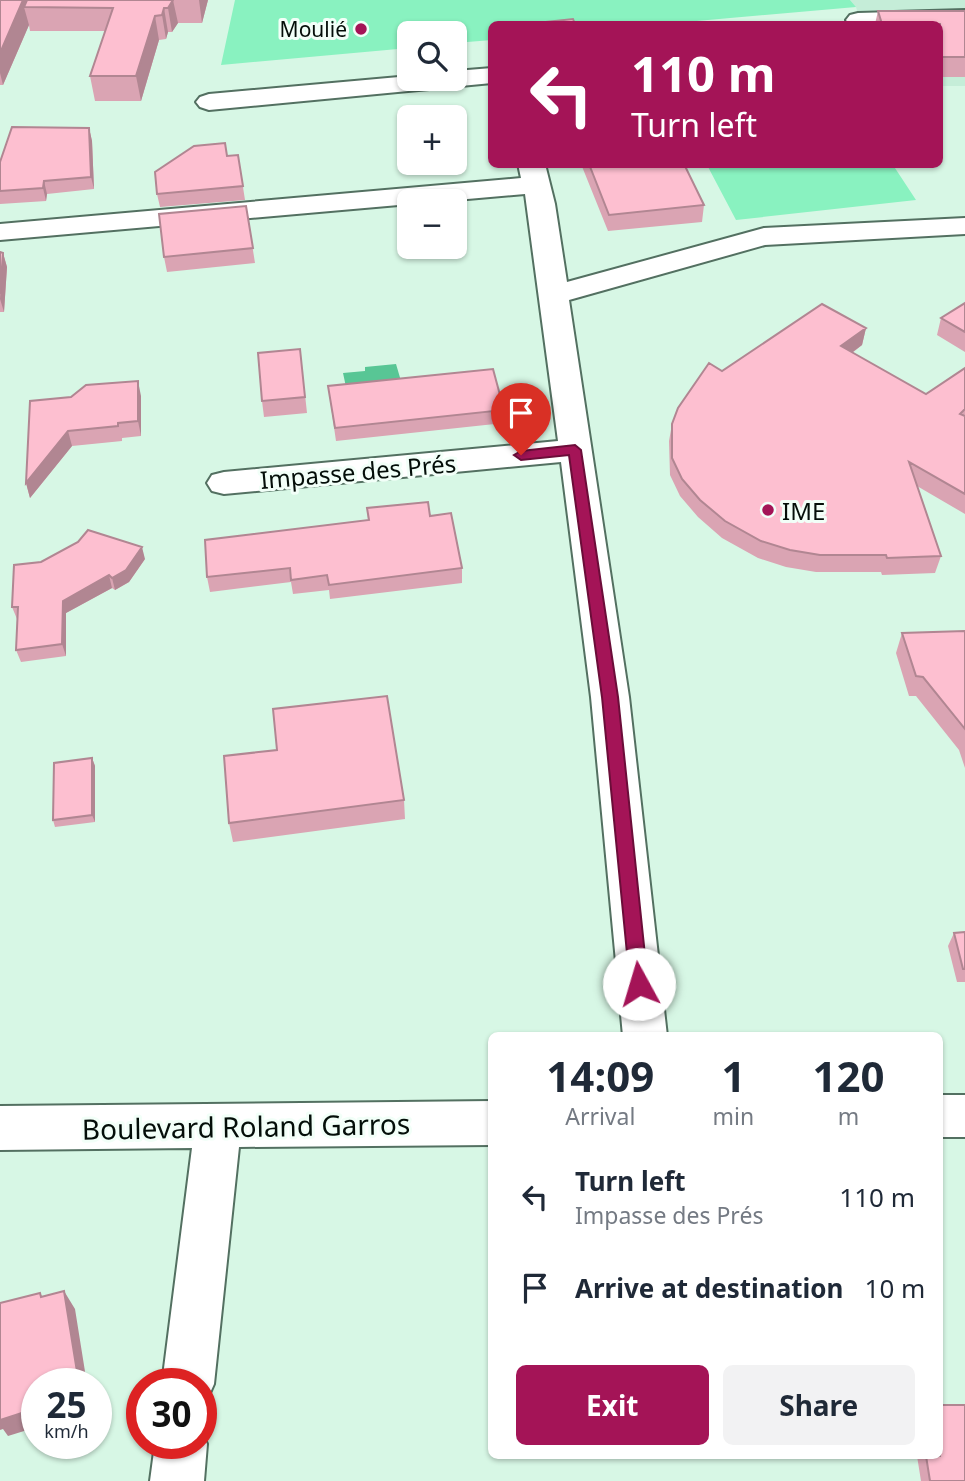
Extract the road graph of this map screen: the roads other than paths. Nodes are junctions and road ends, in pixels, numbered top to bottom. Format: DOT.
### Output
graph roads {
  1 [pos="858,15"];
  2 [pos="965,17"];
  3 [pos="488,75"];
  4 [pos="467,78"];
  5 [pos="397,84"];
  6 [pos="209,102"];
  7 [pos="533,175"];
  8 [pos="965,226"];
  9 [pos="0,232"];
  10 [pos="554,295"];
  11 [pos="575,450"];
  12 [pos="224,483"];
  13 [pos="645,1032"];
  14 [pos="943,1116"];
  15 [pos="965,1116"];
  16 [pos="488,1123"];
  17 [pos="218,1127"];
  18 [pos="0,1128"];
  19 [pos="190,1368"];
  20 [pos="179,1459"];
  21 [pos="177,1481"];
  1 -- 2 [label="street"];
  3 -- 4 [label="street"];
  5 -- 6 [label="street"];
  7 -- 9 [label="street"];
  7 -- 10 [label="street"];
  8 -- 10 [label="street"];
  10 -- 11 [label="street"];
  11 -- 12 [label="street, Impasse des Prés"];
  11 -- 13 [label="street"];
  14 -- 15 [label="street"];
  16 -- 17 [label="street, Boulevard Roland Garros"];
  17 -- 18 [label="street, Boulevard Roland Garros"];
  17 -- 19 [label="street"];
  20 -- 21 [label="street"];
}
